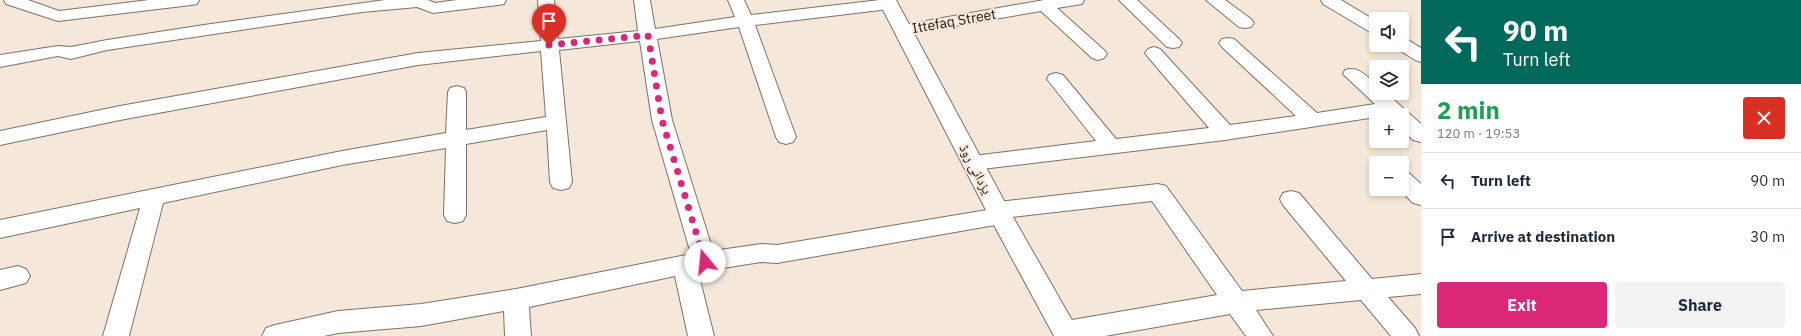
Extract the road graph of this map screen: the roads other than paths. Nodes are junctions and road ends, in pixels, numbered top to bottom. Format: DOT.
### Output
graph roads {
  1 [pos="12,0"];
  2 [pos="191,0"];
  3 [pos="498,0"];
  4 [pos="546,0"];
  5 [pos="642,0"];
  6 [pos="736,0"];
  7 [pos="1076,0"];
  8 [pos="1127,0"];
  9 [pos="1214,0"];
  10 [pos="1329,0"];
  11 [pos="419,1"];
  12 [pos="888,2"];
  13 [pos="1044,6"];
  14 [pos="745,21"];
  15 [pos="1245,23"];
  16 [pos="1369,24"];
  17 [pos="903,30"];
  18 [pos="648,35"];
  19 [pos="1228,42"];
  20 [pos="1173,43"];
  21 [pos="549,45"];
  22 [pos="1409,48"];
  23 [pos="1154,53"];
  24 [pos="1098,54"];
  25 [pos="1421,56"];
  26 [pos="0,61"];
  27 [pos="1352,74"];
  28 [pos="1056,79"];
  29 [pos="457,92"];
  30 [pos="1390,108"];
  31 [pos="1369,116"];
  32 [pos="1313,120"];
  33 [pos="556,122"];
  34 [pos="1409,125"];
  35 [pos="1225,134"];
  36 [pos="1420,135"];
  37 [pos="786,137"];
  38 [pos="0,138"];
  39 [pos="457,139"];
  40 [pos="1111,146"];
  41 [pos="973,163"];
  42 [pos="561,182"];
  43 [pos="1409,186"];
  44 [pos="154,196"];
  45 [pos="1421,197"];
  46 [pos="1291,198"];
  47 [pos="999,213"];
  48 [pos="455,215"];
  49 [pos="0,229"];
  50 [pos="695,264"];
  51 [pos="1421,284"];
  52 [pos="1366,290"];
  53 [pos="516,299"];
  54 [pos="1237,302"];
  55 [pos="1067,334"];
  56 [pos="116,336"];
  57 [pos="275,336"];
  58 [pos="518,336"];
  59 [pos="701,336"];
  60 [pos="1260,336"];
  61 [pos="1406,336"];
  1 -- 2 [label="street"];
  3 -- 11 [label="street"];
  4 -- 21 [label="street"];
  5 -- 18 [label="street"];
  6 -- 14 [label="street"];
  7 -- 13 [label="street, Ittefaq Street"];
  8 -- 20 [label="street"];
  9 -- 15 [label="street"];
  10 -- 16 [label="street"];
  11 -- 26 [label="street"];
  12 -- 14 [label="street"];
  12 -- 17 [label="street, یزدانی روڈ"];
  13 -- 17 [label="street, Ittefaq Street"];
  13 -- 24 [label="street"];
  14 -- 18 [label="street"];
  14 -- 37 [label="street"];
  17 -- 41 [label="street, یزدانی روڈ"];
  18 -- 21 [label="street"];
  18 -- 50 [label="street"];
  19 -- 32 [label="street"];
  21 -- 33 [label="street"];
  21 -- 38 [label="street"];
  22 -- 25 [label="street"];
  23 -- 35 [label="street"];
  27 -- 30 [label="street"];
  28 -- 40 [label="street"];
  29 -- 39 [label="street"];
  31 -- 32 [label="street"];
  32 -- 35 [label="street"];
  33 -- 39 [label="street"];
  33 -- 42 [label="street"];
  34 -- 36 [label="street"];
  35 -- 40 [label="street"];
  39 -- 44 [label="street"];
  39 -- 48 [label="street"];
  40 -- 41 [label="street"];
  41 -- 47 [label="street, یزدانی روڈ"];
  43 -- 45 [label="street"];
  44 -- 49 [label="street"];
  44 -- 56 [label="street"];
  46 -- 52 [label="street"];
  47 -- 50 [label="street"];
  47 -- 54 [label="street"];
  47 -- 55 [label="street, یزدانی روڈ"];
  50 -- 53 [label="street"];
  50 -- 59 [label="street"];
  51 -- 52 [label="street"];
  52 -- 54 [label="street"];
  52 -- 61 [label="street"];
  53 -- 57 [label="street"];
  53 -- 58 [label="street"];
  54 -- 55 [label="street"];
  54 -- 60 [label="street"];
}
